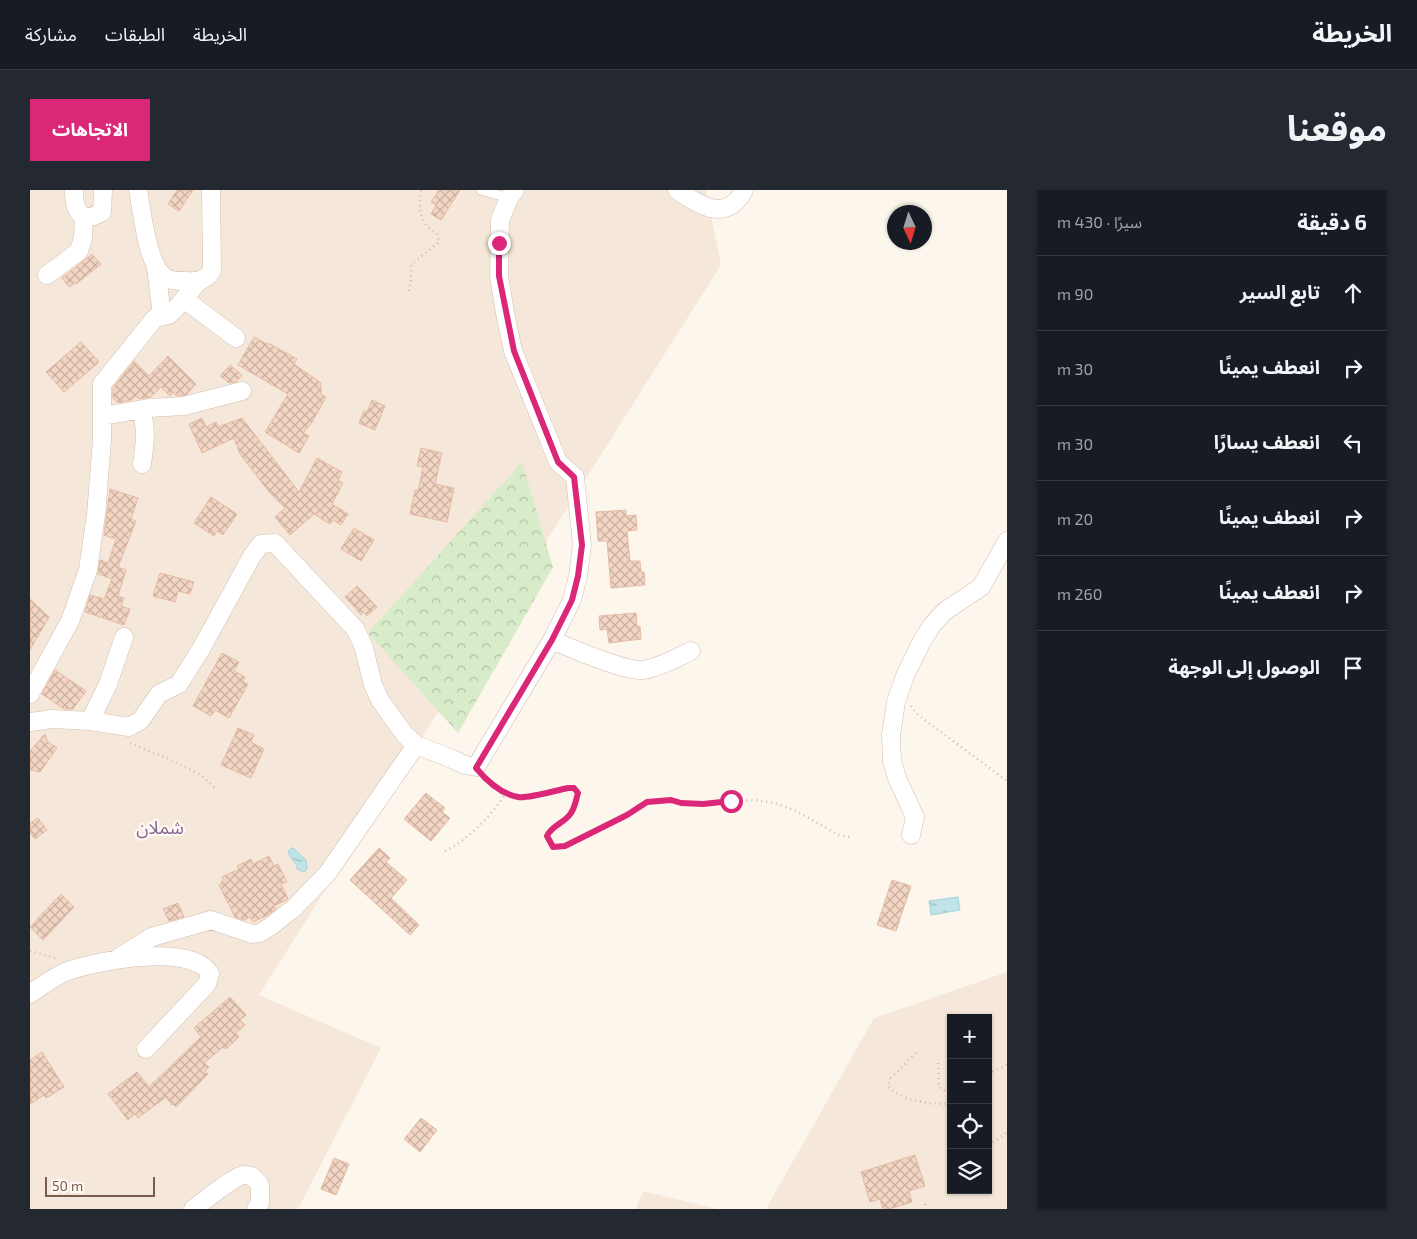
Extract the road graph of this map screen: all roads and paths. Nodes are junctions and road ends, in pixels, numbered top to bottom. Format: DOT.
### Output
graph roads {
  1 [pos="74,190"];
  2 [pos="103,190"];
  3 [pos="138,190"];
  4 [pos="211,190"];
  5 [pos="421,190"];
  6 [pos="481,190"];
  7 [pos="677,190"];
  8 [pos="744,190"];
  9 [pos="512,194"];
  10 [pos="84,217"];
  11 [pos="156,267"];
  12 [pos="47,275"];
  13 [pos="198,282"];
  14 [pos="409,291"];
  15 [pos="184,299"];
  16 [pos="162,316"];
  17 [pos="236,338"];
  18 [pos="242,390"];
  19 [pos="141,410"];
  20 [pos="103,416"];
  21 [pos="142,464"];
  22 [pos="1007,541"];
  23 [pos="124,637"];
  24 [pos="552,640"];
  25 [pos="691,651"];
  26 [pos="900,691"];
  27 [pos="30,694"];
  28 [pos="90,721"];
  29 [pos="30,722"];
  30 [pos="117,726"];
  31 [pos="416,745"];
  32 [pos="476,768"];
  33 [pos="1007,781"];
  34 [pos="217,790"];
  35 [pos="506,793"];
  36 [pos="911,835"];
  37 [pos="850,836"];
  38 [pos="445,851"];
  39 [pos="30,951"];
  40 [pos="118,958"];
  41 [pos="64,973"];
  42 [pos="38,980"];
  43 [pos="30,994"];
  44 [pos="146,1049"];
  45 [pos="916,1052"];
  46 [pos="938,1063"];
  47 [pos="1007,1065"];
  48 [pos="992,1072"];
  49 [pos="947,1092"];
  50 [pos="947,1104"];
  51 [pos="1007,1132"];
  52 [pos="992,1142"];
  53 [pos="925,1204"];
  54 [pos="193,1209"];
  55 [pos="256,1209"];
  56 [pos="926,1209"];
  1 -- 10 [label="street"];
  2 -- 10 [label="street"];
  3 -- 11 [label="street"];
  4 -- 13 [label="street"];
  5 -- 14 [label="path"];
  6 -- 9 [label="lane"];
  7 -- 8 [label="street"];
  9 -- 24 [label="street"];
  10 -- 12 [label="street"];
  11 -- 13 [label="street"];
  11 -- 16 [label="street"];
  13 -- 15 [label="street"];
  15 -- 16 [label="street"];
  15 -- 17 [label="street"];
  16 -- 20 [label="street"];
  18 -- 19 [label="street"];
  19 -- 20 [label="street"];
  19 -- 21 [label="street"];
  20 -- 27 [label="street"];
  22 -- 26 [label="street"];
  23 -- 28 [label="street"];
  24 -- 25 [label="street"];
  24 -- 32 [label="street"];
  26 -- 33 [label="path"];
  26 -- 36 [label="street"];
  28 -- 29 [label="street"];
  28 -- 30 [label="street"];
  30 -- 31 [label="street"];
  30 -- 34 [label="path"];
  31 -- 32 [label="street"];
  31 -- 40 [label="street"];
  32 -- 35 [label="path"];
  35 -- 37 [label="path"];
  35 -- 38 [label="path"];
  39 -- 41 [label="path"];
  40 -- 41 [label="street"];
  40 -- 44 [label="street"];
  41 -- 42 [label="street"];
  42 -- 43 [label="street"];
  45 -- 50 [label="path"];
  46 -- 49 [label="path"];
  47 -- 48 [label="path"];
  51 -- 52 [label="path"];
  53 -- 56 [label="path"];
  54 -- 55 [label="street"];
}
